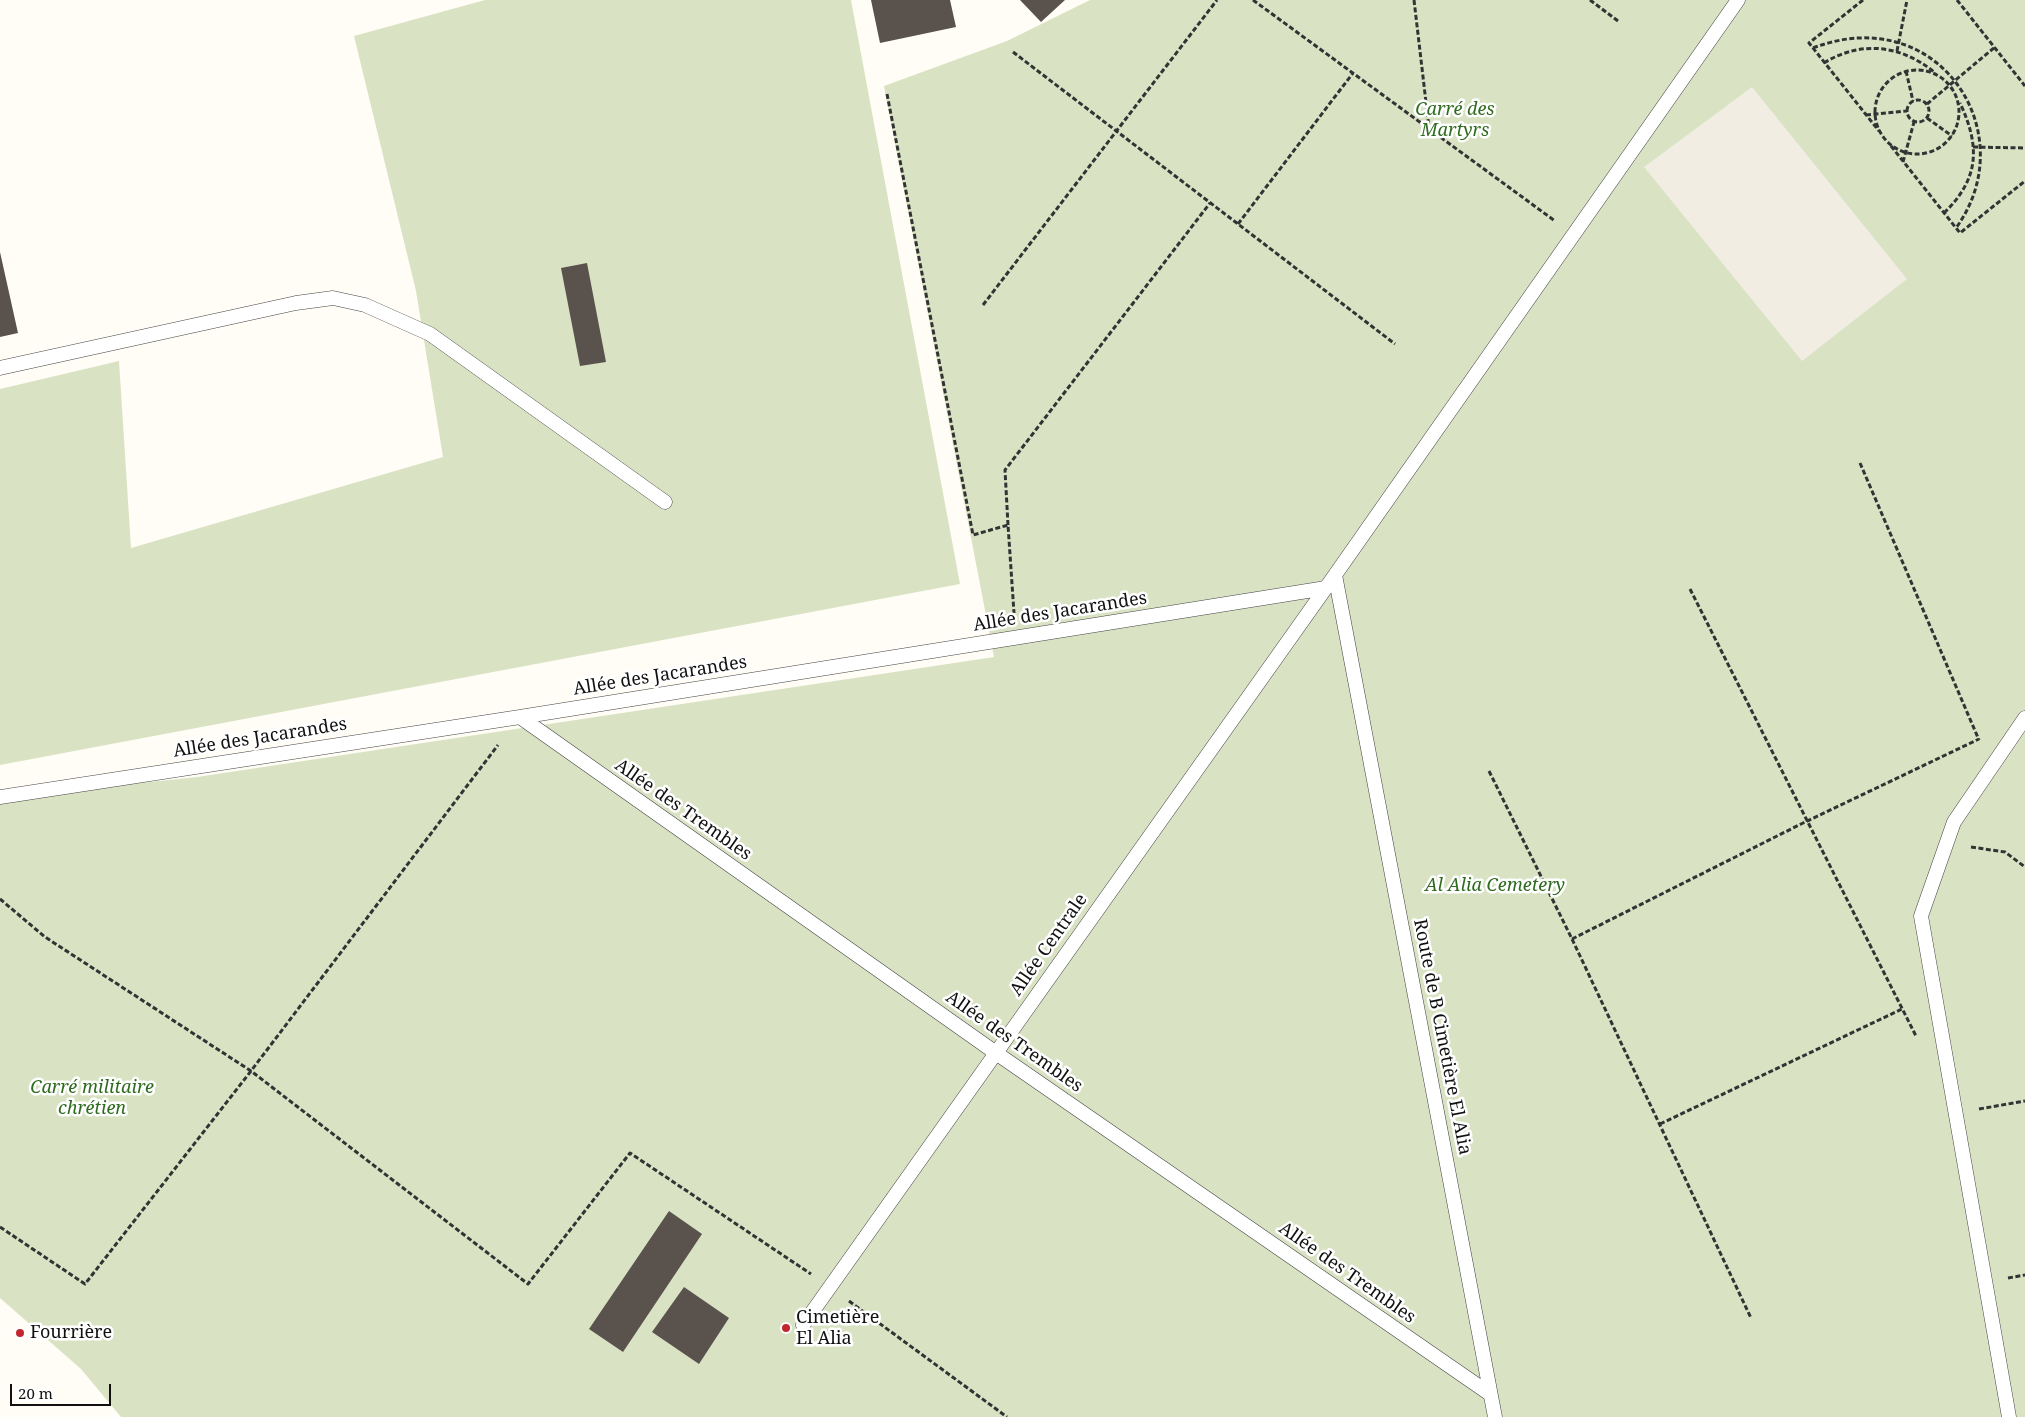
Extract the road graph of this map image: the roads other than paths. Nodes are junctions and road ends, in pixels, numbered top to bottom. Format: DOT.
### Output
graph roads {
  1 [pos="1738,0"];
  2 [pos="0,368"];
  3 [pos="665,502"];
  4 [pos="1335,575"];
  5 [pos="1326,588"];
  6 [pos="520,717"];
  7 [pos="2025,718"];
  8 [pos="0,796"];
  9 [pos="996,1053"];
  10 [pos="804,1325"];
  11 [pos="1490,1394"];
  12 [pos="1495,1417"];
  13 [pos="2009,1417"];
  1 -- 4 [label="lane, Allée Centrale"];
  2 -- 3 [label="lane"];
  4 -- 5 [label="lane, Allée Centrale"];
  4 -- 11 [label="lane, Route de B Cimetière El Alia"];
  5 -- 6 [label="lane, Allée des Jacarandes"];
  5 -- 9 [label="lane, Allée Centrale"];
  6 -- 8 [label="lane, Allée des Jacarandes"];
  6 -- 9 [label="lane, Allée des Trembles"];
  7 -- 13 [label="lane"];
  9 -- 10 [label="lane, Allée Centrale"];
  9 -- 11 [label="lane, Allée des Trembles"];
  11 -- 12 [label="lane, Route de B Cimetière El Alia"];
}
